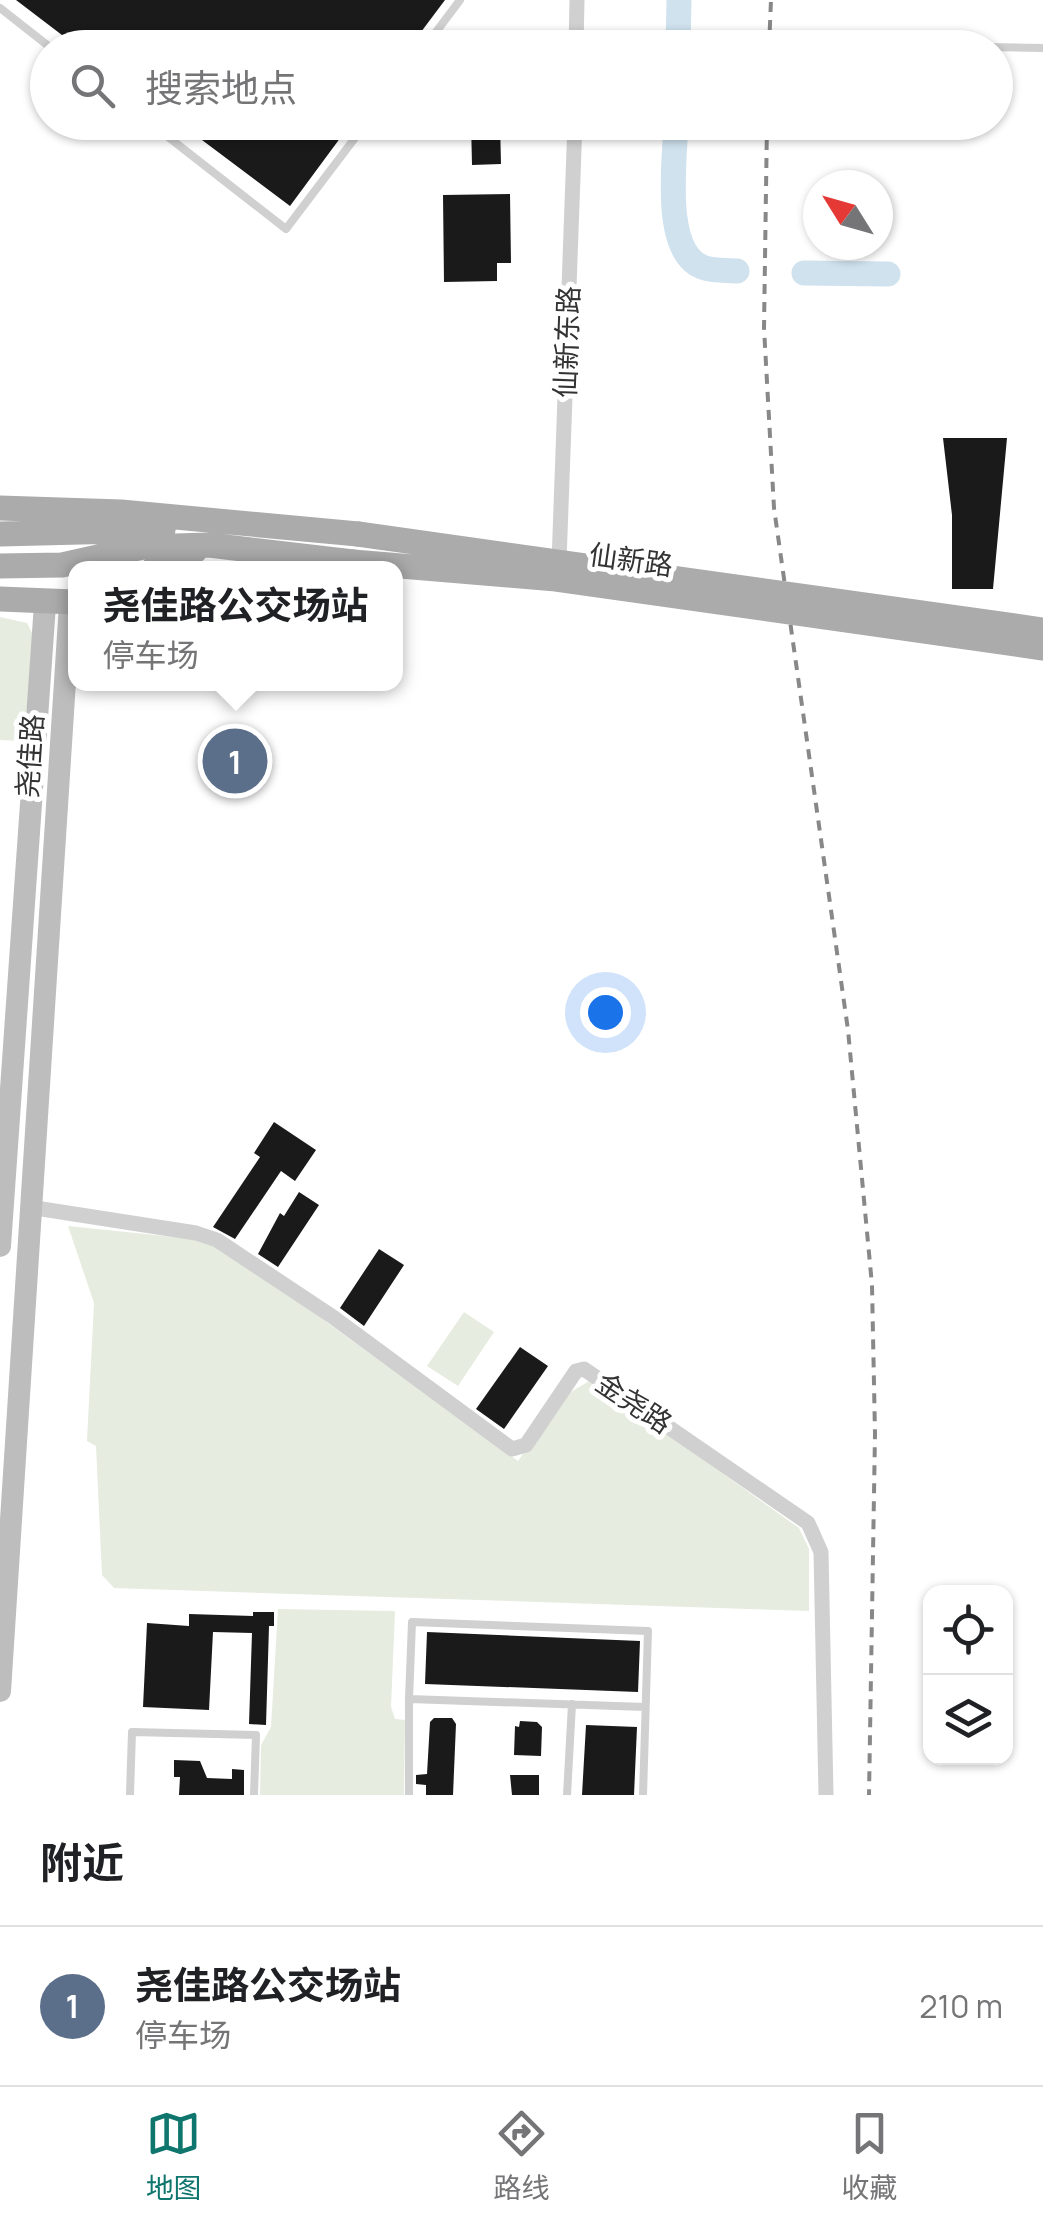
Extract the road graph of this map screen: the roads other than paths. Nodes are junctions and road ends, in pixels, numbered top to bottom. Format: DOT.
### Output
graph roads {
  1 [pos="460,0"];
  2 [pos="577,0"];
  3 [pos="0,8"];
  4 [pos="438,30"];
  5 [pos="576,30"];
  6 [pos="30,32"];
  7 [pos="1013,48"];
  8 [pos="1043,48"];
  9 [pos="172,140"];
  10 [pos="353,140"];
  11 [pos="574,140"];
  12 [pos="0,508"];
  13 [pos="294,527"];
  14 [pos="0,534"];
  15 [pos="209,545"];
  16 [pos="80,561"];
  17 [pos="171,561"];
  18 [pos="368,561"];
  19 [pos="559,562"];
  20 [pos="68,564"];
  21 [pos="403,565"];
  22 [pos="0,566"];
  23 [pos="0,599"];
  24 [pos="63,603"];
  25 [pos="1043,630"];
  26 [pos="1043,648"];
  27 [pos="29,1207"];
  28 [pos="0,1246"];
  29 [pos="3,1549"];
  30 [pos="2,1573"];
  31 [pos="0,1691"];
  32 [pos="409,1699"];
  33 [pos="572,1704"];
  34 [pos="645,1707"];
  35 [pos="119,1795"];
  36 [pos="131,1795"];
  37 [pos="254,1795"];
  38 [pos="408,1795"];
  39 [pos="567,1795"];
  40 [pos="642,1795"];
  41 [pos="826,1795"];
  1 -- 4 [label="lane"];
  2 -- 5 [label="street"];
  3 -- 6 [label="lane"];
  7 -- 8 [label="lane"];
  9 -- 10 [label="lane"];
  11 -- 19 [label="street, 仙新东路"];
  12 -- 13 [label="main road, 仙新路"];
  13 -- 14 [label="main road, 仙新路"];
  13 -- 19 [label="main road, 仙新路, bridge"];
  15 -- 16 [label="main road, 仙新路"];
  15 -- 17 [label="main road, 仙新路"];
  15 -- 18 [label="main road, 仙新路, bridge"];
  19 -- 25 [label="main road, 仙新路, bridge"];
  20 -- 22 [label="main road, 仙新路"];
  21 -- 26 [label="main road, 仙新路, bridge"];
  23 -- 24 [label="main road"];
  24 -- 27 [label="main road, 尧佳路"];
  24 -- 28 [label="main road, 尧佳路"];
  27 -- 29 [label="main road, 尧佳路"];
  27 -- 41 [label="street, 金尧路"];
  29 -- 30 [label="main road, 尧佳路"];
  30 -- 31 [label="main road, 尧佳路"];
  32 -- 33 [label="lane"];
  32 -- 34 [label="lane"];
  32 -- 38 [label="lane"];
  33 -- 34 [label="lane"];
  33 -- 39 [label="lane"];
  34 -- 40 [label="lane"];
  35 -- 36 [label="lane"];
  36 -- 37 [label="lane"];
}
